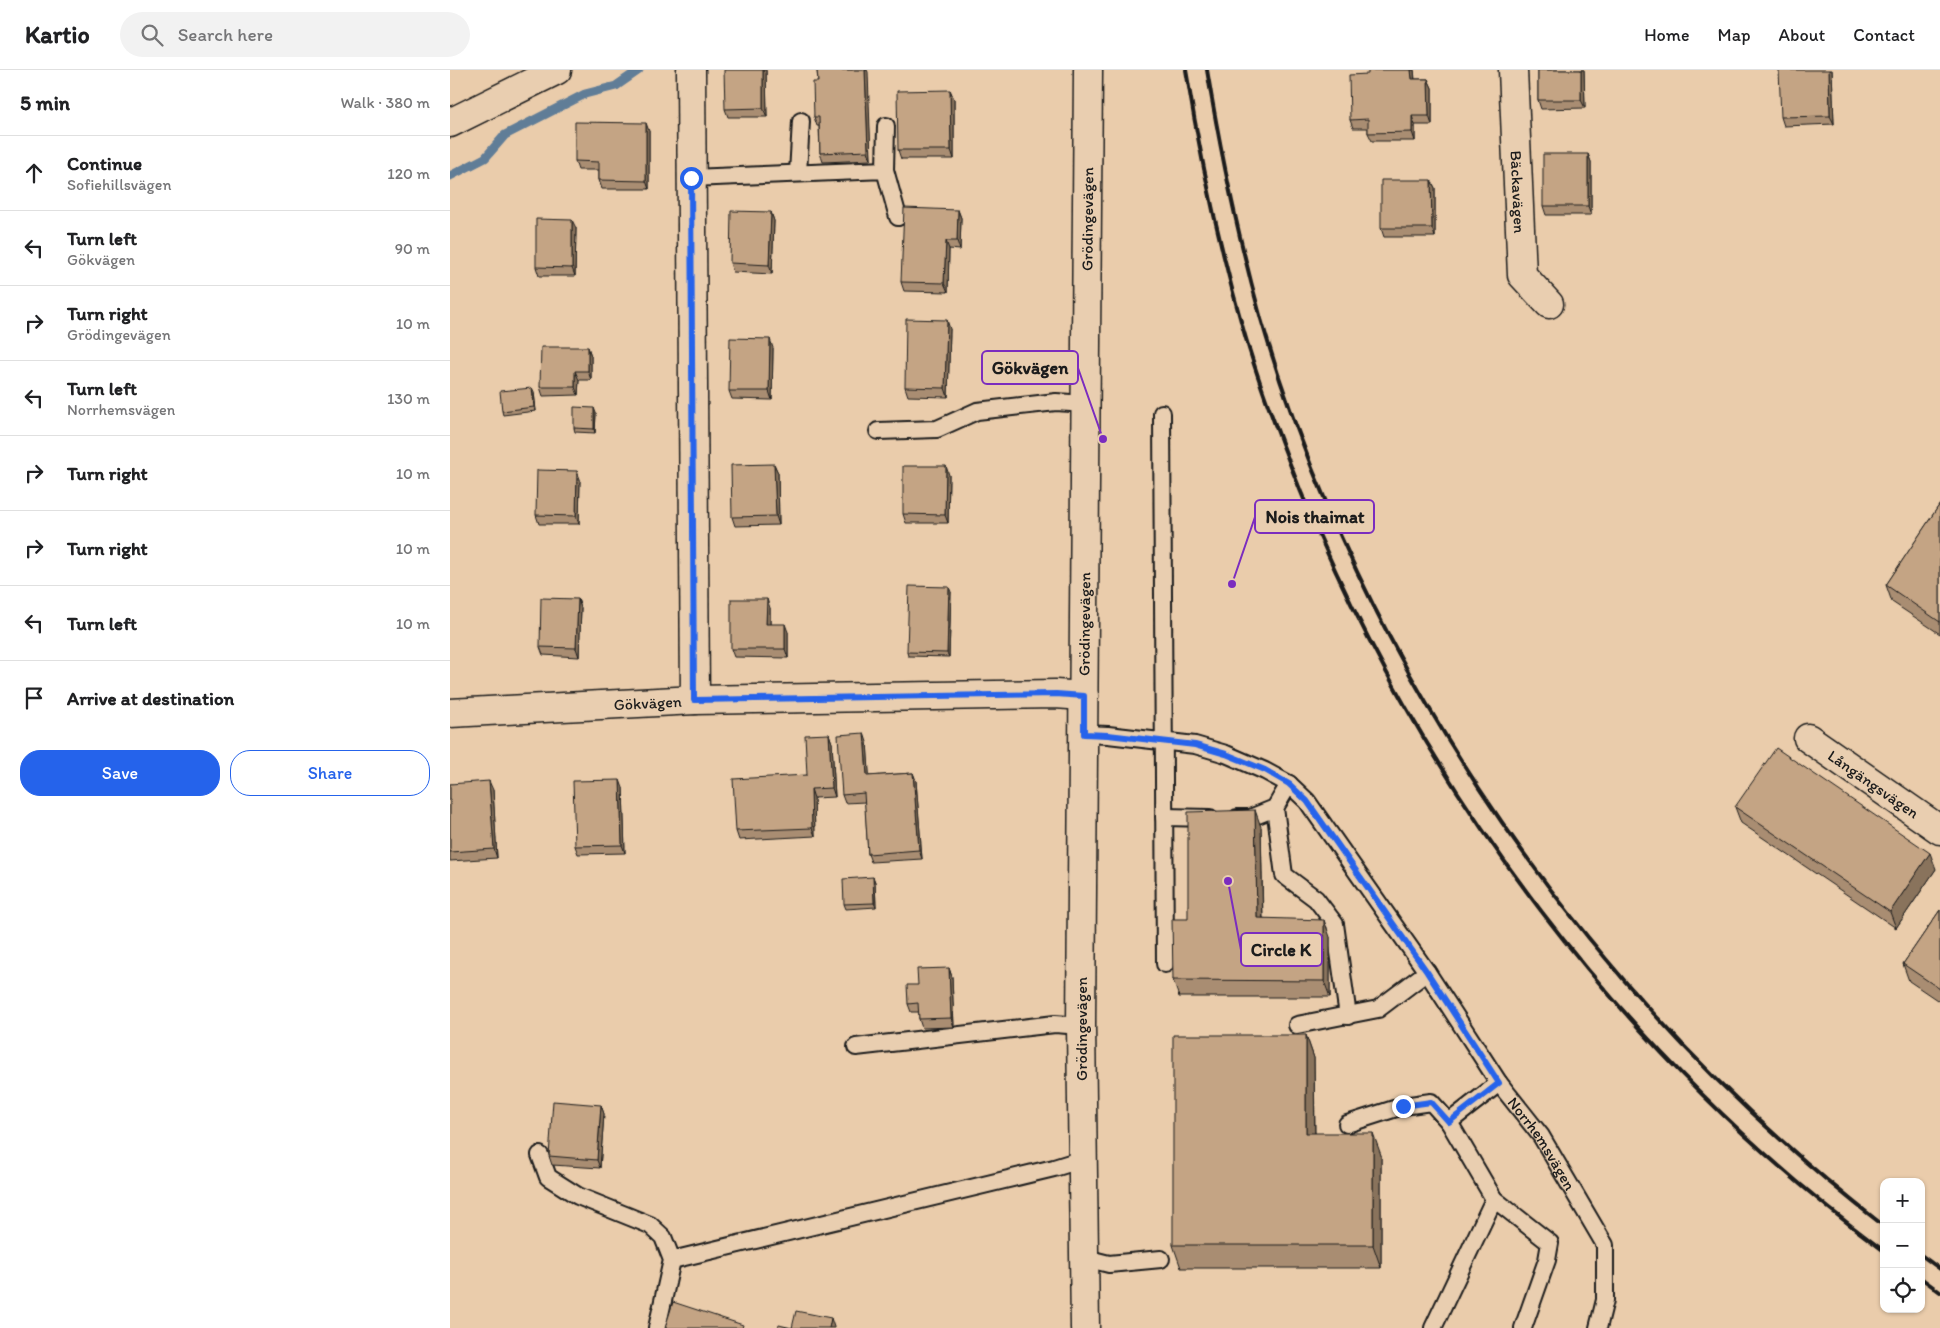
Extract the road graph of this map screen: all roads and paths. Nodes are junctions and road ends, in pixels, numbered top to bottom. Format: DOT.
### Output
graph roads {
  1 [pos="556,70"];
  2 [pos="691,70"];
  3 [pos="1088,70"];
  4 [pos="1513,70"];
  5 [pos="801,121"];
  6 [pos="450,123"];
  7 [pos="886,126"];
  8 [pos="885,170"];
  9 [pos="798,173"];
  10 [pos="691,178"];
  11 [pos="898,217"];
  12 [pos="1549,304"];
  13 [pos="1086,404"];
  14 [pos="1162,413"];
  15 [pos="878,431"];
  16 [pos="1084,696"];
  17 [pos="694,700"];
  18 [pos="450,713"];
  19 [pos="1084,734"];
  20 [pos="1808,738"];
  21 [pos="1164,741"];
  22 [pos="1289,784"];
  23 [pos="1275,808"];
  24 [pos="1164,817"];
  25 [pos="1940,830"];
  26 [pos="1165,964"];
  27 [pos="1427,972"];
  28 [pos="1348,1016"];
  29 [pos="1297,1025"];
  30 [pos="1081,1026"];
  31 [pos="856,1047"];
  32 [pos="1499,1083"];
  33 [pos="1449,1122"];
  34 [pos="1347,1124"];
  35 [pos="540,1155"];
  36 [pos="1083,1159"];
  37 [pos="1494,1199"];
  38 [pos="1085,1258"];
  39 [pos="672,1260"];
  40 [pos="1161,1260"];
  41 [pos="657,1328"];
  42 [pos="1085,1328"];
  43 [pos="1433,1328"];
  44 [pos="1523,1328"];
  45 [pos="1598,1328"];
  1 -- 6 [label="street"];
  2 -- 10 [label="street"];
  3 -- 13 [label="street, Grödingevägen"];
  4 -- 12 [label="street, Bäckavägen"];
  5 -- 9 [label="lane"];
  7 -- 8 [label="lane"];
  8 -- 9 [label="lane"];
  8 -- 11 [label="lane"];
  9 -- 10 [label="lane"];
  10 -- 17 [label="street"];
  13 -- 15 [label="lane"];
  13 -- 16 [label="street, Grödingevägen"];
  14 -- 21 [label="lane"];
  16 -- 17 [label="street, Gökvägen"];
  16 -- 19 [label="street, Grödingevägen"];
  17 -- 18 [label="street, Gökvägen"];
  19 -- 21 [label="lane, Norrhemsvägen"];
  19 -- 30 [label="street, Grödingevägen"];
  20 -- 25 [label="street, Långängsvägen"];
  21 -- 22 [label="lane, Norrhemsvägen"];
  21 -- 24 [label="lane"];
  22 -- 23 [label="lane"];
  22 -- 27 [label="lane, Norrhemsvägen"];
  23 -- 24 [label="lane"];
  23 -- 28 [label="lane"];
  24 -- 26 [label="lane"];
  27 -- 28 [label="lane"];
  27 -- 32 [label="lane, Norrhemsvägen"];
  28 -- 29 [label="lane"];
  30 -- 31 [label="lane"];
  30 -- 36 [label="street, Grödingevägen"];
  32 -- 33 [label="lane"];
  32 -- 45 [label="lane, Norrhemsvägen"];
  33 -- 34 [label="lane"];
  33 -- 37 [label="lane"];
  35 -- 39 [label="lane"];
  36 -- 38 [label="street, Grödingevägen"];
  36 -- 39 [label="lane"];
  37 -- 43 [label="lane"];
  37 -- 44 [label="lane"];
  38 -- 40 [label="lane"];
  38 -- 42 [label="street, Grödingevägen"];
  39 -- 41 [label="lane"];
}
